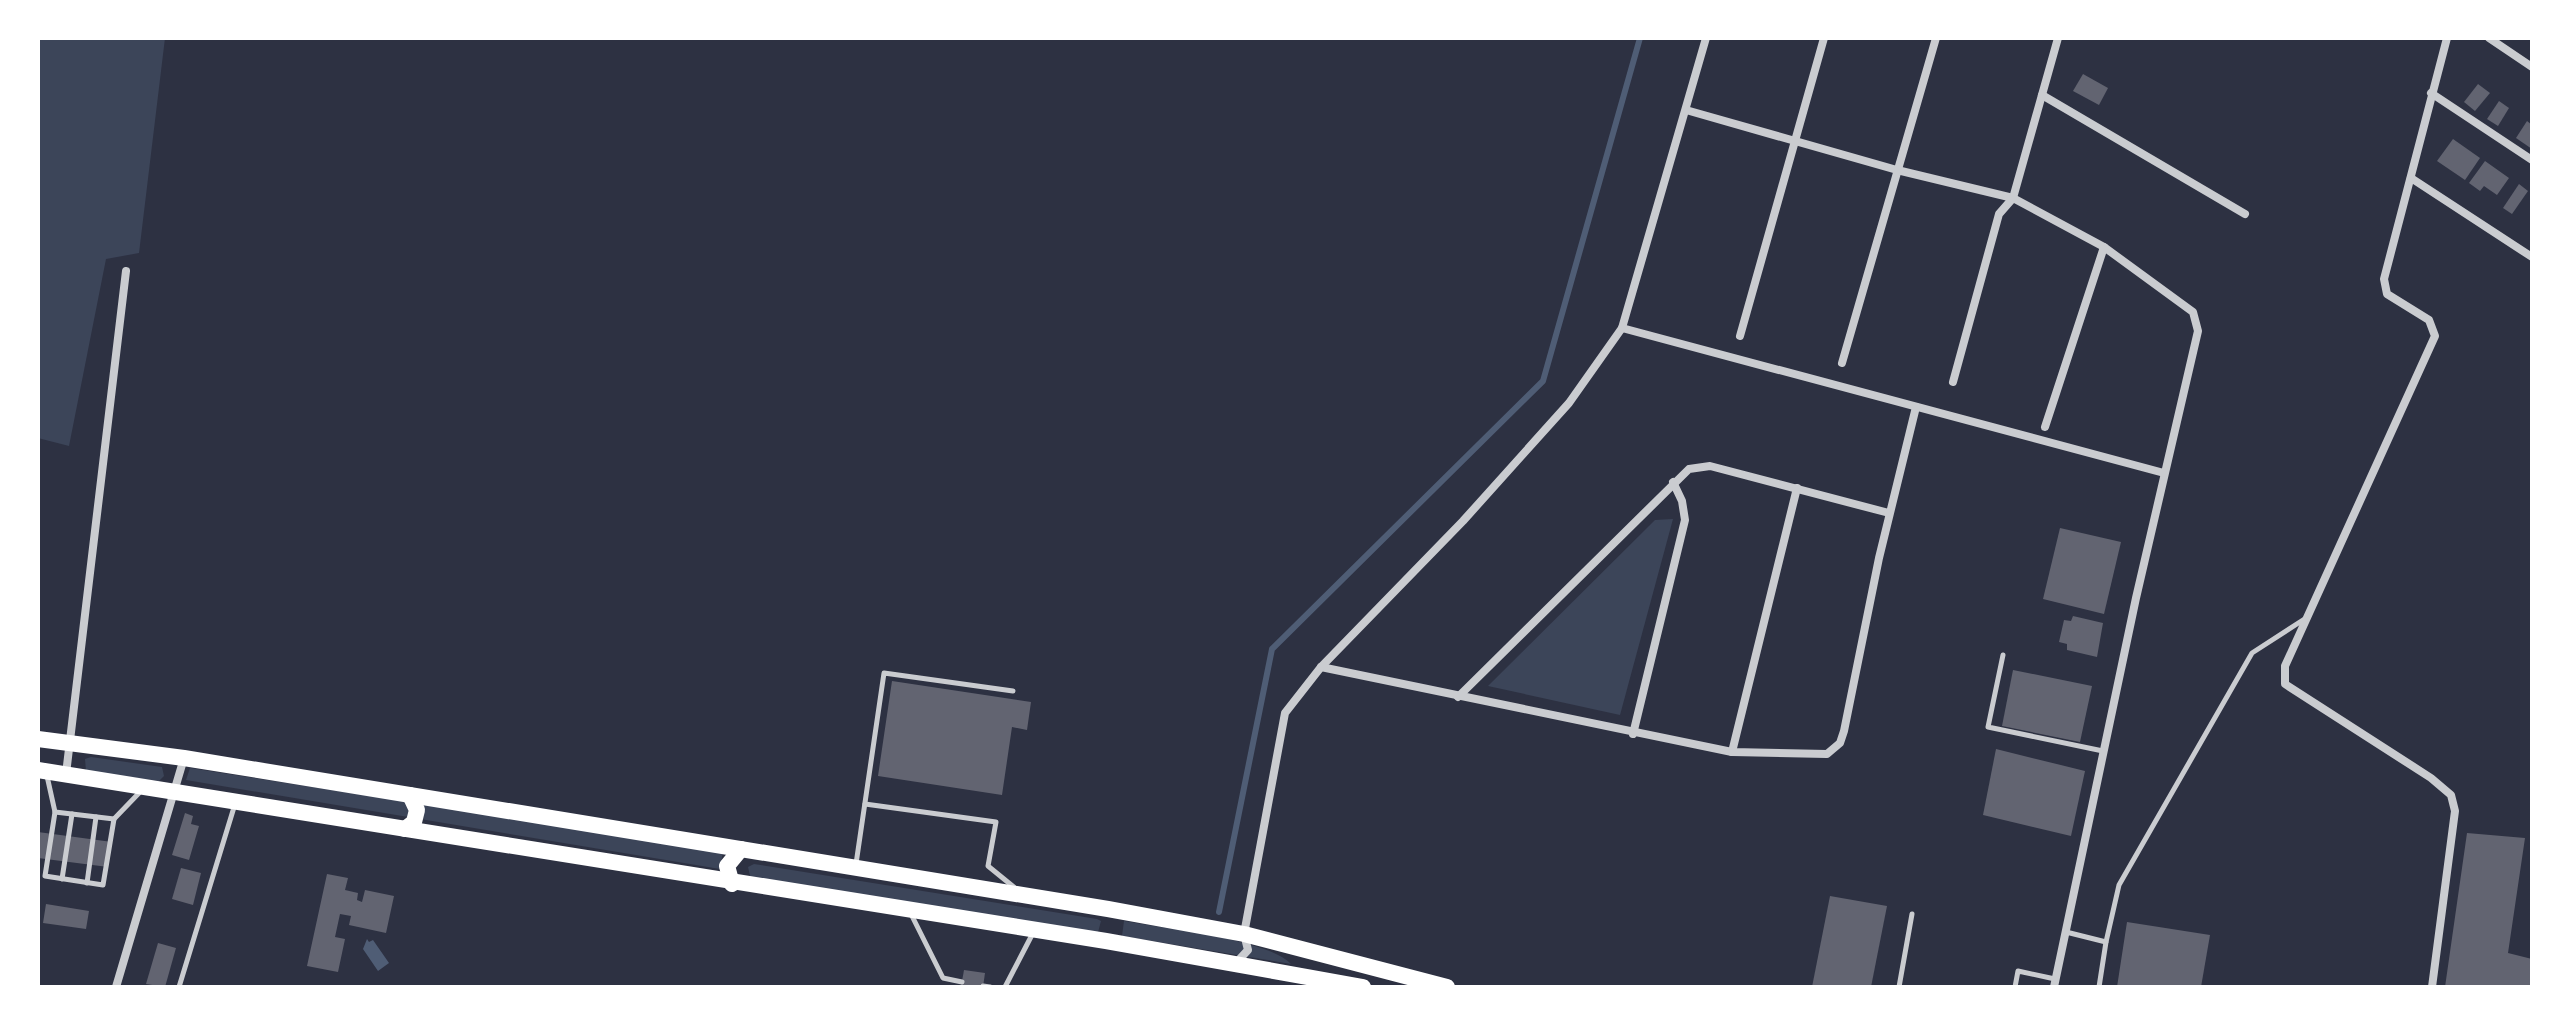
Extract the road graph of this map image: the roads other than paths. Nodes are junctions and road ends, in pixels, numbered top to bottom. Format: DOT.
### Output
graph roads {
  1 [pos="1706,38"];
  2 [pos="1824,38"];
  3 [pos="1936,38"];
  4 [pos="2058,38"];
  5 [pos="2447,38"];
  6 [pos="2489,38"];
  7 [pos="2532,67"];
  8 [pos="2431,93"];
  9 [pos="2042,95"];
  10 [pos="1686,110"];
  11 [pos="1795,140"];
  12 [pos="2532,160"];
  13 [pos="1897,170"];
  14 [pos="2411,178"];
  15 [pos="2013,198"];
  16 [pos="2245,214"];
  17 [pos="2104,247"];
  18 [pos="2532,257"];
  19 [pos="126,271"];
  20 [pos="1622,328"];
  21 [pos="1740,336"];
  22 [pos="1842,363"];
  23 [pos="1953,382"];
  24 [pos="1916,407"];
  25 [pos="2045,427"];
  26 [pos="2164,473"];
  27 [pos="1673,482"];
  28 [pos="1797,488"];
  29 [pos="1889,513"];
  30 [pos="2304,619"];
  31 [pos="2003,655"];
  32 [pos="1321,667"];
  33 [pos="1013,691"];
  34 [pos="1458,697"];
  35 [pos="1633,734"];
  36 [pos="38,739"];
  37 [pos="70,743"];
  38 [pos="2103,751"];
  39 [pos="1732,752"];
  40 [pos="184,758"];
  41 [pos="42,771"];
  42 [pos="66,775"];
  43 [pos="145,786"];
  44 [pos="175,791"];
  45 [pos="410,795"];
  46 [pos="236,800"];
  47 [pos="865,804"];
  48 [pos="55,812"];
  49 [pos="72,814"];
  50 [pos="96,817"];
  51 [pos="114,819"];
  52 [pos="405,829"];
  53 [pos="741,849"];
  54 [pos="855,868"];
  55 [pos="62,879"];
  56 [pos="87,883"];
  57 [pos="732,884"];
  58 [pos="1025,895"];
  59 [pos="909,911"];
  60 [pos="1912,914"];
  61 [pos="1034,931"];
  62 [pos="2065,931"];
  63 [pos="1244,934"];
  64 [pos="2106,942"];
  65 [pos="1236,963"];
  66 [pos="962,982"];
  67 [pos="2055,983"];
  68 [pos="116,987"];
  69 [pos="179,987"];
  70 [pos="1005,987"];
  71 [pos="1363,987"];
  72 [pos="1447,987"];
  73 [pos="1899,987"];
  74 [pos="2015,987"];
  75 [pos="2099,987"];
  76 [pos="2432,987"];
  1 -- 10 [label="street"];
  2 -- 11 [label="street"];
  3 -- 13 [label="street"];
  4 -- 9 [label="street"];
  5 -- 8 [label="street"];
  6 -- 7 [label="street"];
  8 -- 12 [label="street"];
  8 -- 14 [label="street"];
  9 -- 15 [label="street"];
  9 -- 16 [label="street"];
  10 -- 11 [label="street"];
  10 -- 20 [label="street"];
  11 -- 13 [label="street"];
  11 -- 21 [label="street"];
  13 -- 15 [label="street"];
  13 -- 22 [label="street"];
  14 -- 18 [label="street"];
  14 -- 30 [label="street"];
  15 -- 17 [label="street"];
  15 -- 23 [label="street"];
  17 -- 25 [label="street"];
  17 -- 26 [label="street"];
  19 -- 37 [label="street"];
  20 -- 24 [label="street"];
  20 -- 32 [label="street"];
  24 -- 26 [label="street"];
  24 -- 29 [label="street"];
  26 -- 38 [label="street"];
  27 -- 28 [label="street"];
  27 -- 34 [label="street"];
  27 -- 35 [label="street"];
  28 -- 29 [label="street"];
  28 -- 39 [label="street"];
  29 -- 39 [label="street"];
  30 -- 64 [label="lane"];
  30 -- 76 [label="street"];
  31 -- 38 [label="lane"];
  32 -- 34 [label="street"];
  32 -- 63 [label="street"];
  33 -- 47 [label="lane"];
  34 -- 35 [label="street"];
  35 -- 39 [label="street"];
  36 -- 37 [label="main road"];
  37 -- 40 [label="main road"];
  37 -- 42 [label="street"];
  38 -- 62 [label="street"];
  40 -- 44 [label="street"];
  40 -- 45 [label="main road"];
  41 -- 42 [label="main road"];
  41 -- 48 [label="lane"];
  42 -- 43 [label="main road"];
  43 -- 44 [label="main road"];
  43 -- 51 [label="lane"];
  44 -- 46 [label="main road"];
  44 -- 68 [label="street"];
  45 -- 52 [label="main road"];
  45 -- 53 [label="main road"];
  46 -- 52 [label="main road"];
  46 -- 69 [label="lane"];
  47 -- 54 [label="lane"];
  47 -- 58 [label="lane"];
  48 -- 49 [label="lane"];
  48 -- 55 [label="lane"];
  49 -- 50 [label="lane"];
  49 -- 55 [label="lane"];
  50 -- 51 [label="lane"];
  50 -- 56 [label="lane"];
  51 -- 56 [label="lane"];
  52 -- 57 [label="main road"];
  53 -- 54 [label="main road"];
  53 -- 57 [label="main road"];
  54 -- 58 [label="main road"];
  55 -- 56 [label="lane"];
  57 -- 59 [label="main road"];
  58 -- 63 [label="main road"];
  59 -- 61 [label="main road"];
  59 -- 66 [label="lane"];
  60 -- 73 [label="lane"];
  61 -- 65 [label="main road"];
  61 -- 70 [label="lane"];
  62 -- 64 [label="lane"];
  62 -- 67 [label="street"];
  63 -- 65 [label="street"];
  63 -- 72 [label="main road"];
  64 -- 75 [label="lane"];
  65 -- 71 [label="main road"];
  67 -- 74 [label="lane"];
}
